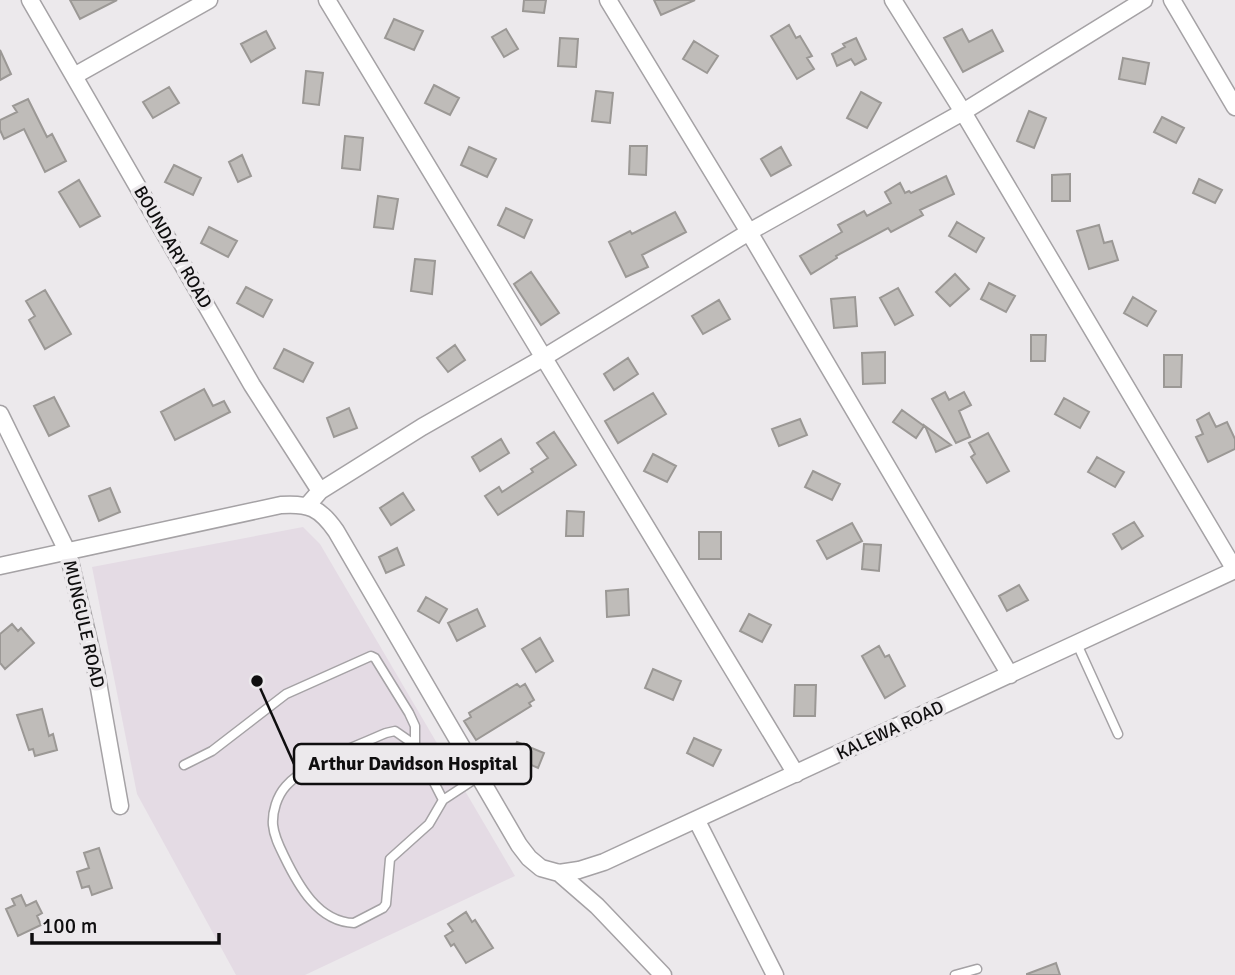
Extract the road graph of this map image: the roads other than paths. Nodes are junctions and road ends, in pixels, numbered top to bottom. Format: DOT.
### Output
graph roads {
  1 [pos="30,0"];
  2 [pos="209,0"];
  3 [pos="327,0"];
  4 [pos="608,0"];
  5 [pos="893,0"];
  6 [pos="1144,0"];
  7 [pos="1172,0"];
  8 [pos="74,76"];
  9 [pos="1235,107"];
  10 [pos="963,112"];
  11 [pos="749,232"];
  12 [pos="543,358"];
  13 [pos="0,414"];
  14 [pos="320,491"];
  15 [pos="307,506"];
  16 [pos="68,553"];
  17 [pos="0,566"];
  18 [pos="1235,570"];
  19 [pos="1077,644"];
  20 [pos="1010,675"];
  21 [pos="1118,734"];
  22 [pos="415,745"];
  23 [pos="184,765"];
  24 [pos="796,774"];
  25 [pos="478,777"];
  26 [pos="443,800"];
  27 [pos="120,806"];
  28 [pos="697,821"];
  29 [pos="559,873"];
  30 [pos="977,969"];
  31 [pos="663,975"];
  32 [pos="775,975"];
  33 [pos="955,975"];
  1 -- 8 [label="street, BOUNDARY ROAD"];
  2 -- 8 [label="street"];
  3 -- 12 [label="street"];
  4 -- 11 [label="street"];
  5 -- 10 [label="street"];
  6 -- 10 [label="street"];
  7 -- 9 [label="street"];
  8 -- 14 [label="street, BOUNDARY ROAD"];
  10 -- 11 [label="street"];
  10 -- 18 [label="street"];
  11 -- 12 [label="street"];
  11 -- 20 [label="street"];
  12 -- 14 [label="street"];
  12 -- 24 [label="street"];
  13 -- 16 [label="street, MUNGULE ROAD"];
  14 -- 15 [label="street"];
  15 -- 16 [label="street"];
  15 -- 25 [label="street"];
  16 -- 17 [label="street"];
  16 -- 27 [label="street, MUNGULE ROAD"];
  18 -- 19 [label="street, KALEWA ROAD"];
  19 -- 20 [label="street, KALEWA ROAD"];
  19 -- 21 [label="lane"];
  20 -- 24 [label="street, KALEWA ROAD"];
  22 -- 23 [label="lane"];
  22 -- 26 [label="lane"];
  22 -- 26 [label="lane"];
  24 -- 28 [label="street, KALEWA ROAD"];
  25 -- 26 [label="lane"];
  25 -- 29 [label="street, KALEWA ROAD"];
  28 -- 29 [label="street, KALEWA ROAD"];
  28 -- 32 [label="street"];
  29 -- 31 [label="street"];
  30 -- 33 [label="lane"];
}
